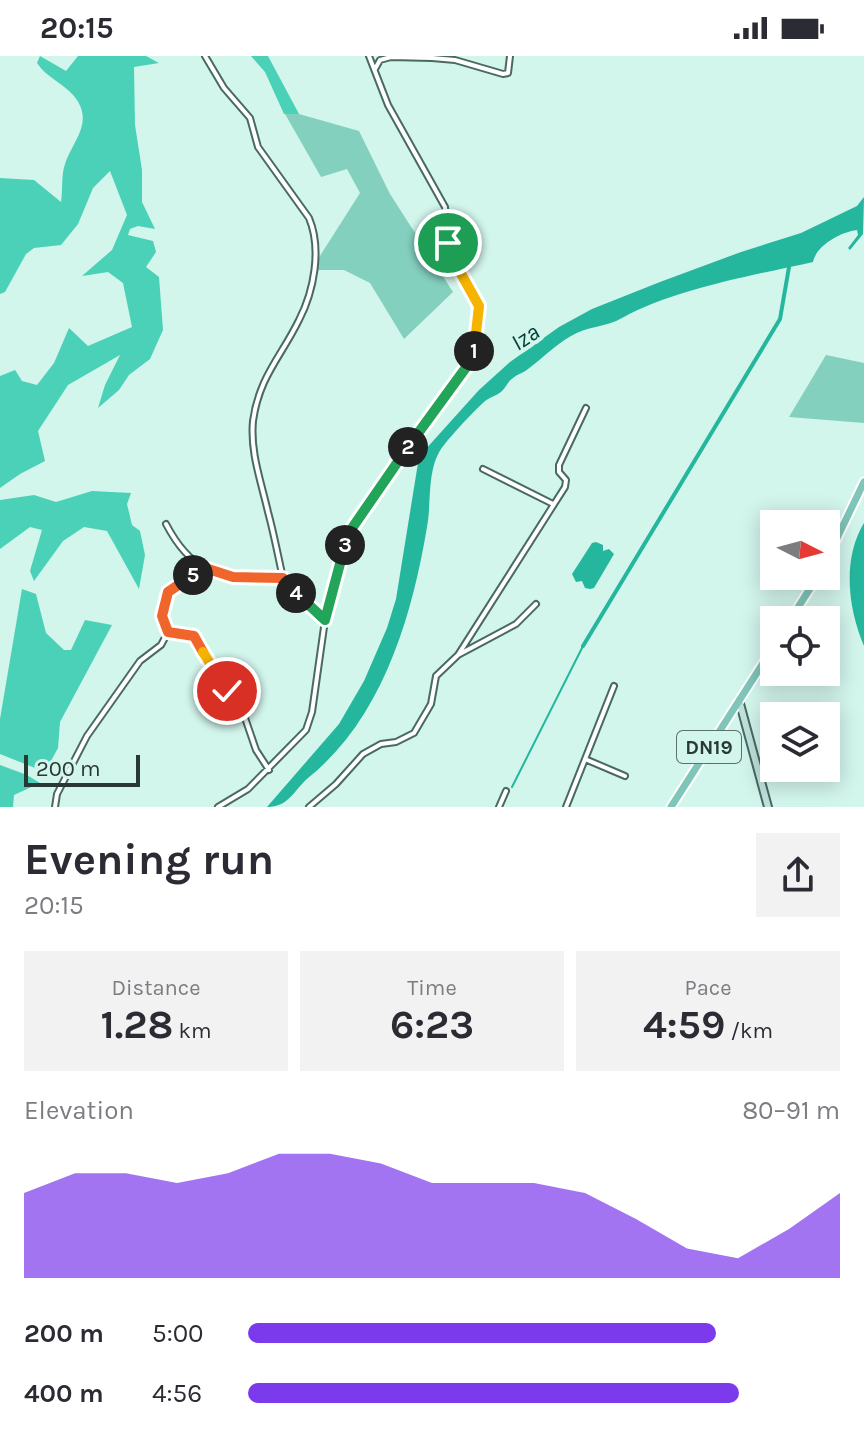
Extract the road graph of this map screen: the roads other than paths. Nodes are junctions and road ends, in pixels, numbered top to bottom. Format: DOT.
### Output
graph roads {
  1 [pos="205,56"];
  2 [pos="369,56"];
  3 [pos="510,56"];
  4 [pos="375,69"];
  5 [pos="586,408"];
  6 [pos="483,469"];
  7 [pos="864,482"];
  8 [pos="554,504"];
  9 [pos="166,524"];
  10 [pos="840,532"];
  11 [pos="199,566"];
  12 [pos="283,578"];
  13 [pos="536,604"];
  14 [pos="325,620"];
  15 [pos="168,632"];
  16 [pos="458,655"];
  17 [pos="760,668"];
  18 [pos="614,686"];
  19 [pos="739,700"];
  20 [pos="585,759"];
  21 [pos="269,770"];
  22 [pos="625,776"];
  23 [pos="506,791"];
  24 [pos="233,800"];
  25 [pos="55,807"];
  26 [pos="218,807"];
  27 [pos="236,807"];
  28 [pos="309,807"];
  29 [pos="499,807"];
  30 [pos="566,807"];
  31 [pos="671,807"];
  32 [pos="768,807"];
  1 -- 12 [label="street"];
  2 -- 4 [label="street"];
  3 -- 4 [label="street"];
  4 -- 14 [label="street"];
  5 -- 8 [label="street"];
  6 -- 8 [label="street"];
  7 -- 10 [label="main road"];
  8 -- 16 [label="street"];
  9 -- 11 [label="street"];
  11 -- 12 [label="street"];
  11 -- 15 [label="street"];
  12 -- 14 [label="street"];
  13 -- 16 [label="street"];
  14 -- 21 [label="street"];
  15 -- 21 [label="street"];
  15 -- 25 [label="street"];
  16 -- 28 [label="street"];
  17 -- 19 [label="main road, DN19"];
  18 -- 20 [label="street"];
  19 -- 31 [label="main road, DN19"];
  19 -- 32 [label="main road"];
  20 -- 22 [label="street"];
  20 -- 30 [label="street"];
  21 -- 24 [label="street"];
  23 -- 29 [label="street"];
  24 -- 26 [label="street"];
  24 -- 27 [label="street"];
}
